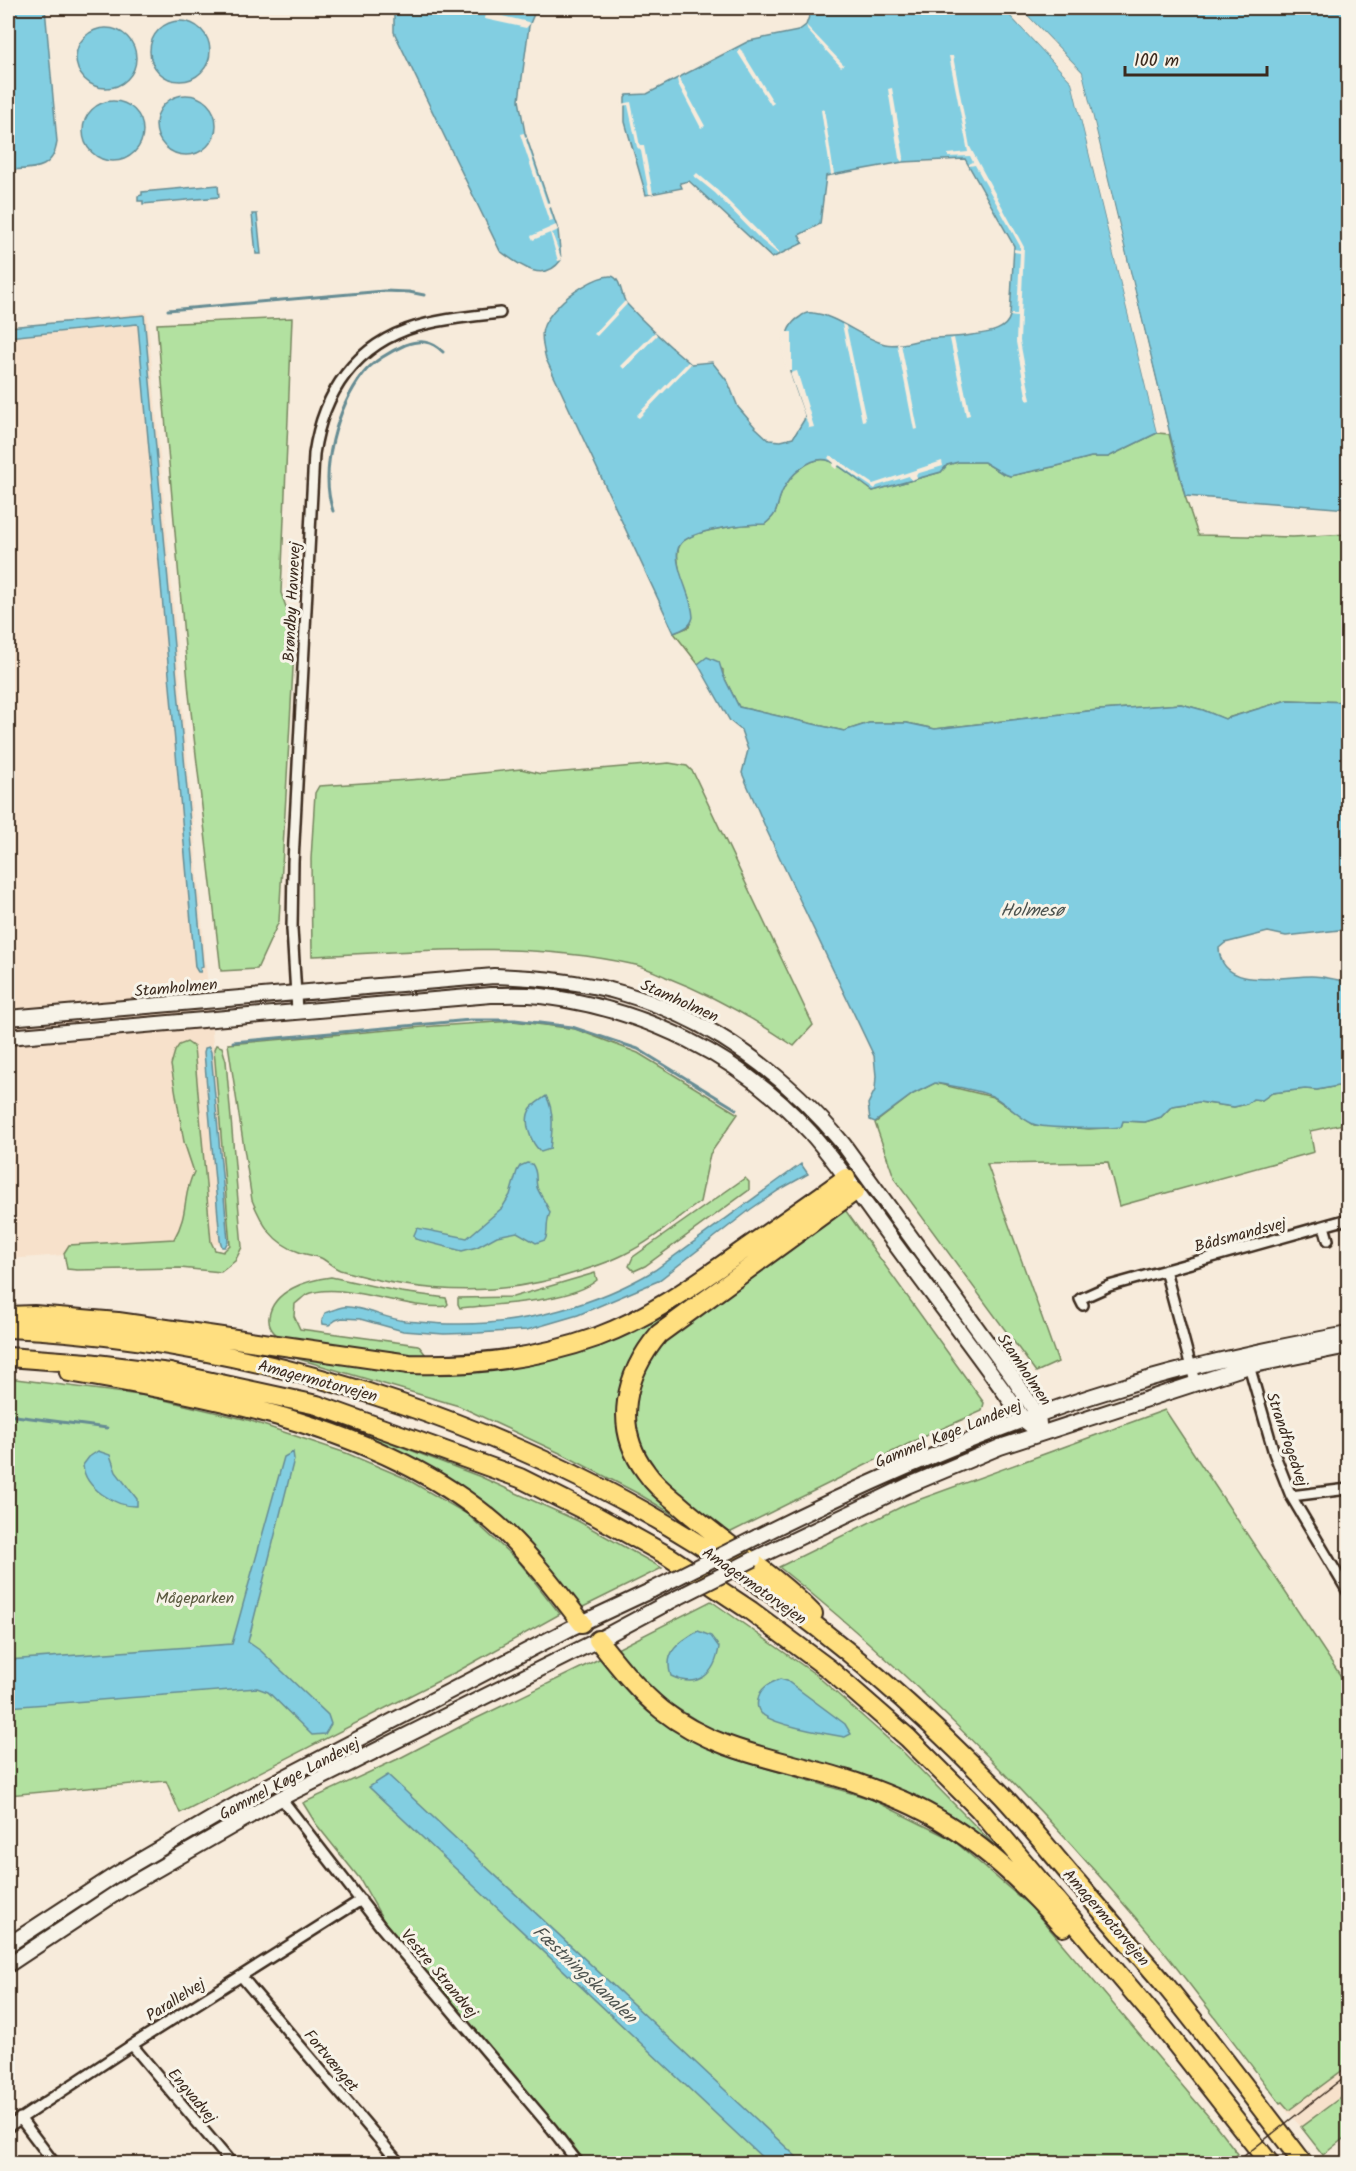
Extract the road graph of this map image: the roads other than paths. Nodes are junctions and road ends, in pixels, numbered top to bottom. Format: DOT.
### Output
graph roads {
  1 [pos="500,313"];
  2 [pos="296,993"];
  3 [pos="297,1011"];
  4 [pos="8,1018"];
  5 [pos="8,1037"];
  6 [pos="866,1174"];
  7 [pos="851,1184"];
  8 [pos="1348,1219"];
  9 [pos="1324,1226"];
  10 [pos="1328,1240"];
  11 [pos="1165,1270"];
  12 [pos="1083,1305"];
  13 [pos="8,1316"];
  14 [pos="8,1328"];
  15 [pos="1348,1334"];
  16 [pos="1348,1346"];
  17 [pos="8,1357"];
  18 [pos="1247,1360"];
  19 [pos="8,1364"];
  20 [pos="1191,1367"];
  21 [pos="1195,1382"];
  22 [pos="1038,1415"];
  23 [pos="1024,1420"];
  24 [pos="1040,1433"];
  25 [pos="1348,1489"];
  26 [pos="1291,1496"];
  27 [pos="1348,1592"];
  28 [pos="582,1623"];
  29 [pos="598,1640"];
  30 [pos="858,1660"];
  31 [pos="281,1798"];
  32 [pos="361,1900"];
  33 [pos="8,1945"];
  34 [pos="8,1965"];
  35 [pos="241,1976"];
  36 [pos="1162,2026"];
  37 [pos="132,2045"];
  38 [pos="20,2118"];
  39 [pos="8,2127"];
  40 [pos="55,2163"];
  41 [pos="232,2163"];
  42 [pos="400,2163"];
  43 [pos="579,2163"];
  44 [pos="1270,2163"];
  45 [pos="1304,2163"];
  1 -- 2 [label="street, Brøndby Havnevej"];
  2 -- 3 [label="street, Brøndby Havnevej"];
  2 -- 4 [label="main road, Stamholmen"];
  2 -- 6 [label="main road, Stamholmen"];
  3 -- 5 [label="main road, Stamholmen"];
  3 -- 7 [label="main road, Stamholmen"];
  6 -- 7 [label="main road"];
  6 -- 22 [label="main road, Stamholmen"];
  7 -- 13 [label="highway"];
  7 -- 23 [label="main road, Stamholmen"];
  7 -- 30 [label="highway"];
  8 -- 9 [label="street, Bådsmandsvej"];
  9 -- 10 [label="street"];
  9 -- 11 [label="street, Bådsmandsvej"];
  11 -- 12 [label="street, Bådsmandsvej"];
  11 -- 20 [label="street"];
  14 -- 30 [label="highway, Amagermotorvejen"];
  15 -- 18 [label="main road, Gammel Køge Landevej"];
  16 -- 18 [label="main road, Gammel Køge Landevej"];
  17 -- 36 [label="highway, Amagermotorvejen"];
  18 -- 20 [label="main road, Gammel Køge Landevej"];
  18 -- 21 [label="main road, Gammel Køge Landevej"];
  18 -- 26 [label="street, Strandfogedvej"];
  19 -- 28 [label="highway"];
  20 -- 21 [label="street"];
  20 -- 22 [label="main road, Gammel Køge Landevej"];
  21 -- 24 [label="main road, Gammel Køge Landevej"];
  22 -- 23 [label="main road, Gammel Køge Landevej"];
  22 -- 24 [label="main road, Stamholmen"];
  23 -- 24 [label="main road, Stamholmen"];
  23 -- 28 [label="main road, Gammel Køge Landevej, bridge"];
  24 -- 29 [label="main road, Gammel Køge Landevej, bridge"];
  25 -- 26 [label="street"];
  26 -- 27 [label="street, Strandfogedvej"];
  28 -- 29 [label="main road"];
  28 -- 33 [label="main road, Gammel Køge Landevej"];
  29 -- 31 [label="main road, Gammel Køge Landevej"];
  29 -- 36 [label="highway"];
  30 -- 45 [label="highway, Amagermotorvejen"];
  31 -- 32 [label="street, Vestre Strandvej"];
  31 -- 34 [label="main road, Gammel Køge Landevej"];
  32 -- 35 [label="street, Parallelvej"];
  32 -- 43 [label="street, Vestre Strandvej"];
  35 -- 37 [label="street, Parallelvej"];
  35 -- 42 [label="street, Fortvænget"];
  36 -- 44 [label="highway, Amagermotorvejen"];
  37 -- 38 [label="street, Parallelvej"];
  37 -- 41 [label="street, Engvadvej"];
  38 -- 39 [label="street, Parallelvej"];
  38 -- 40 [label="street"];
}
